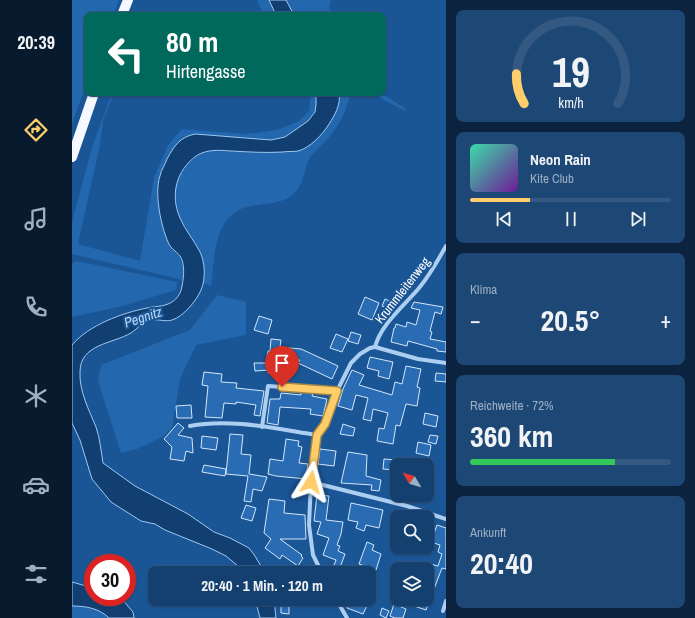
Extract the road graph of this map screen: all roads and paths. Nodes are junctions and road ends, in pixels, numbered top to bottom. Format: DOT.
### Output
graph roads {
  1 [pos="128,0"];
  2 [pos="123,12"];
  3 [pos="93,96"];
  4 [pos="72,157"];
  5 [pos="446,246"];
  6 [pos="375,347"];
  7 [pos="446,363"];
  8 [pos="337,391"];
  9 [pos="190,426"];
  10 [pos="262,427"];
  11 [pos="317,435"];
  12 [pos="311,482"];
  13 [pos="446,519"];
  14 [pos="318,566"];
  15 [pos="446,601"];
  16 [pos="340,606"];
  17 [pos="443,611"];
  18 [pos="347,618"];
  1 -- 2 [label="main road"];
  3 -- 4 [label="main road"];
  5 -- 6 [label="street, Krummleitenweg"];
  6 -- 7 [label="street"];
  6 -- 8 [label="street"];
  8 -- 10 [label="street"];
  8 -- 11 [label="street"];
  9 -- 10 [label="street"];
  10 -- 11 [label="street"];
  11 -- 12 [label="street"];
  12 -- 13 [label="street"];
  12 -- 14 [label="street"];
  15 -- 17 [label="street"];
  16 -- 18 [label="street"];
}
